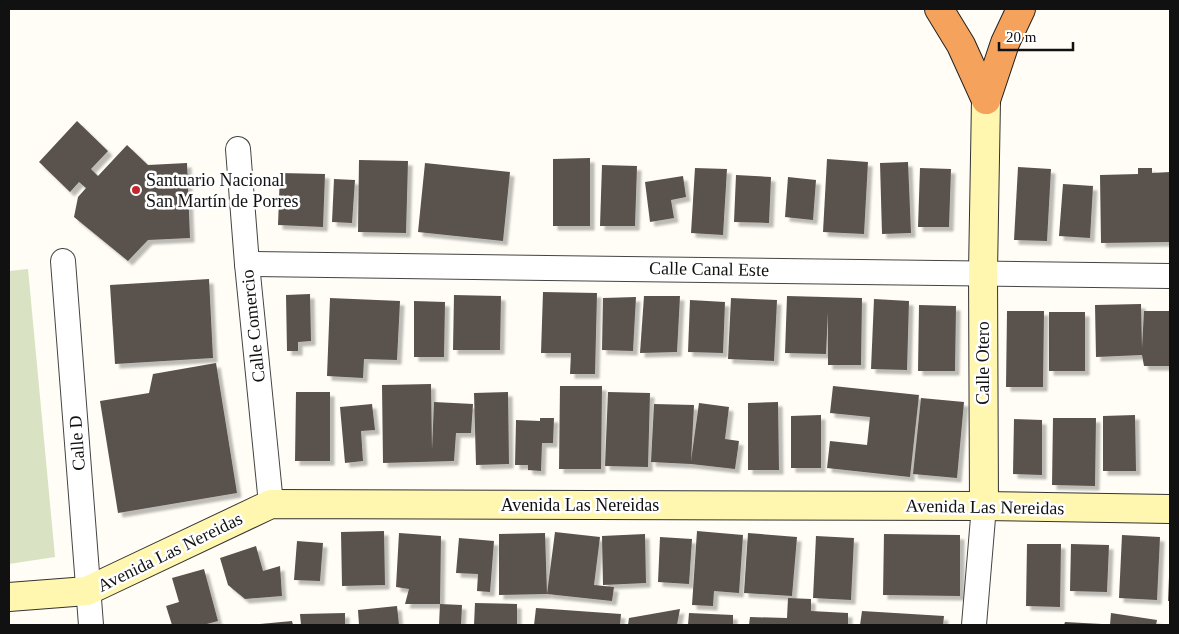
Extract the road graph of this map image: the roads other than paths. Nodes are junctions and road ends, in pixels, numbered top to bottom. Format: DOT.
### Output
graph roads {
  1 [pos="939,9"];
  2 [pos="1021,9"];
  3 [pos="986,100"];
  4 [pos="238,148"];
  5 [pos="63,261"];
  6 [pos="247,264"];
  7 [pos="983,272"];
  8 [pos="1170,276"];
  9 [pos="271,504"];
  10 [pos="984,506"];
  11 [pos="1170,510"];
  12 [pos="87,591"];
  13 [pos="9,597"];
  14 [pos="91,625"];
  15 [pos="974,625"];
  1 -- 3 [label="highway"];
  2 -- 3 [label="highway"];
  3 -- 7 [label="street, Calle Otero"];
  4 -- 6 [label="street, Calle Comercio"];
  5 -- 12 [label="street, Calle D"];
  6 -- 7 [label="street, Calle Canal Este"];
  6 -- 9 [label="street, Calle Comercio"];
  7 -- 8 [label="street, Calle Canal Este"];
  7 -- 10 [label="street, Calle Otero"];
  9 -- 10 [label="street, Avenida Las Nereidas"];
  9 -- 12 [label="street, Avenida Las Nereidas"];
  10 -- 11 [label="street, Avenida Las Nereidas"];
  10 -- 15 [label="street, Calle Otero"];
  12 -- 13 [label="street, Avenida Las Nereidas"];
  12 -- 14 [label="street, Calle D"];
}
